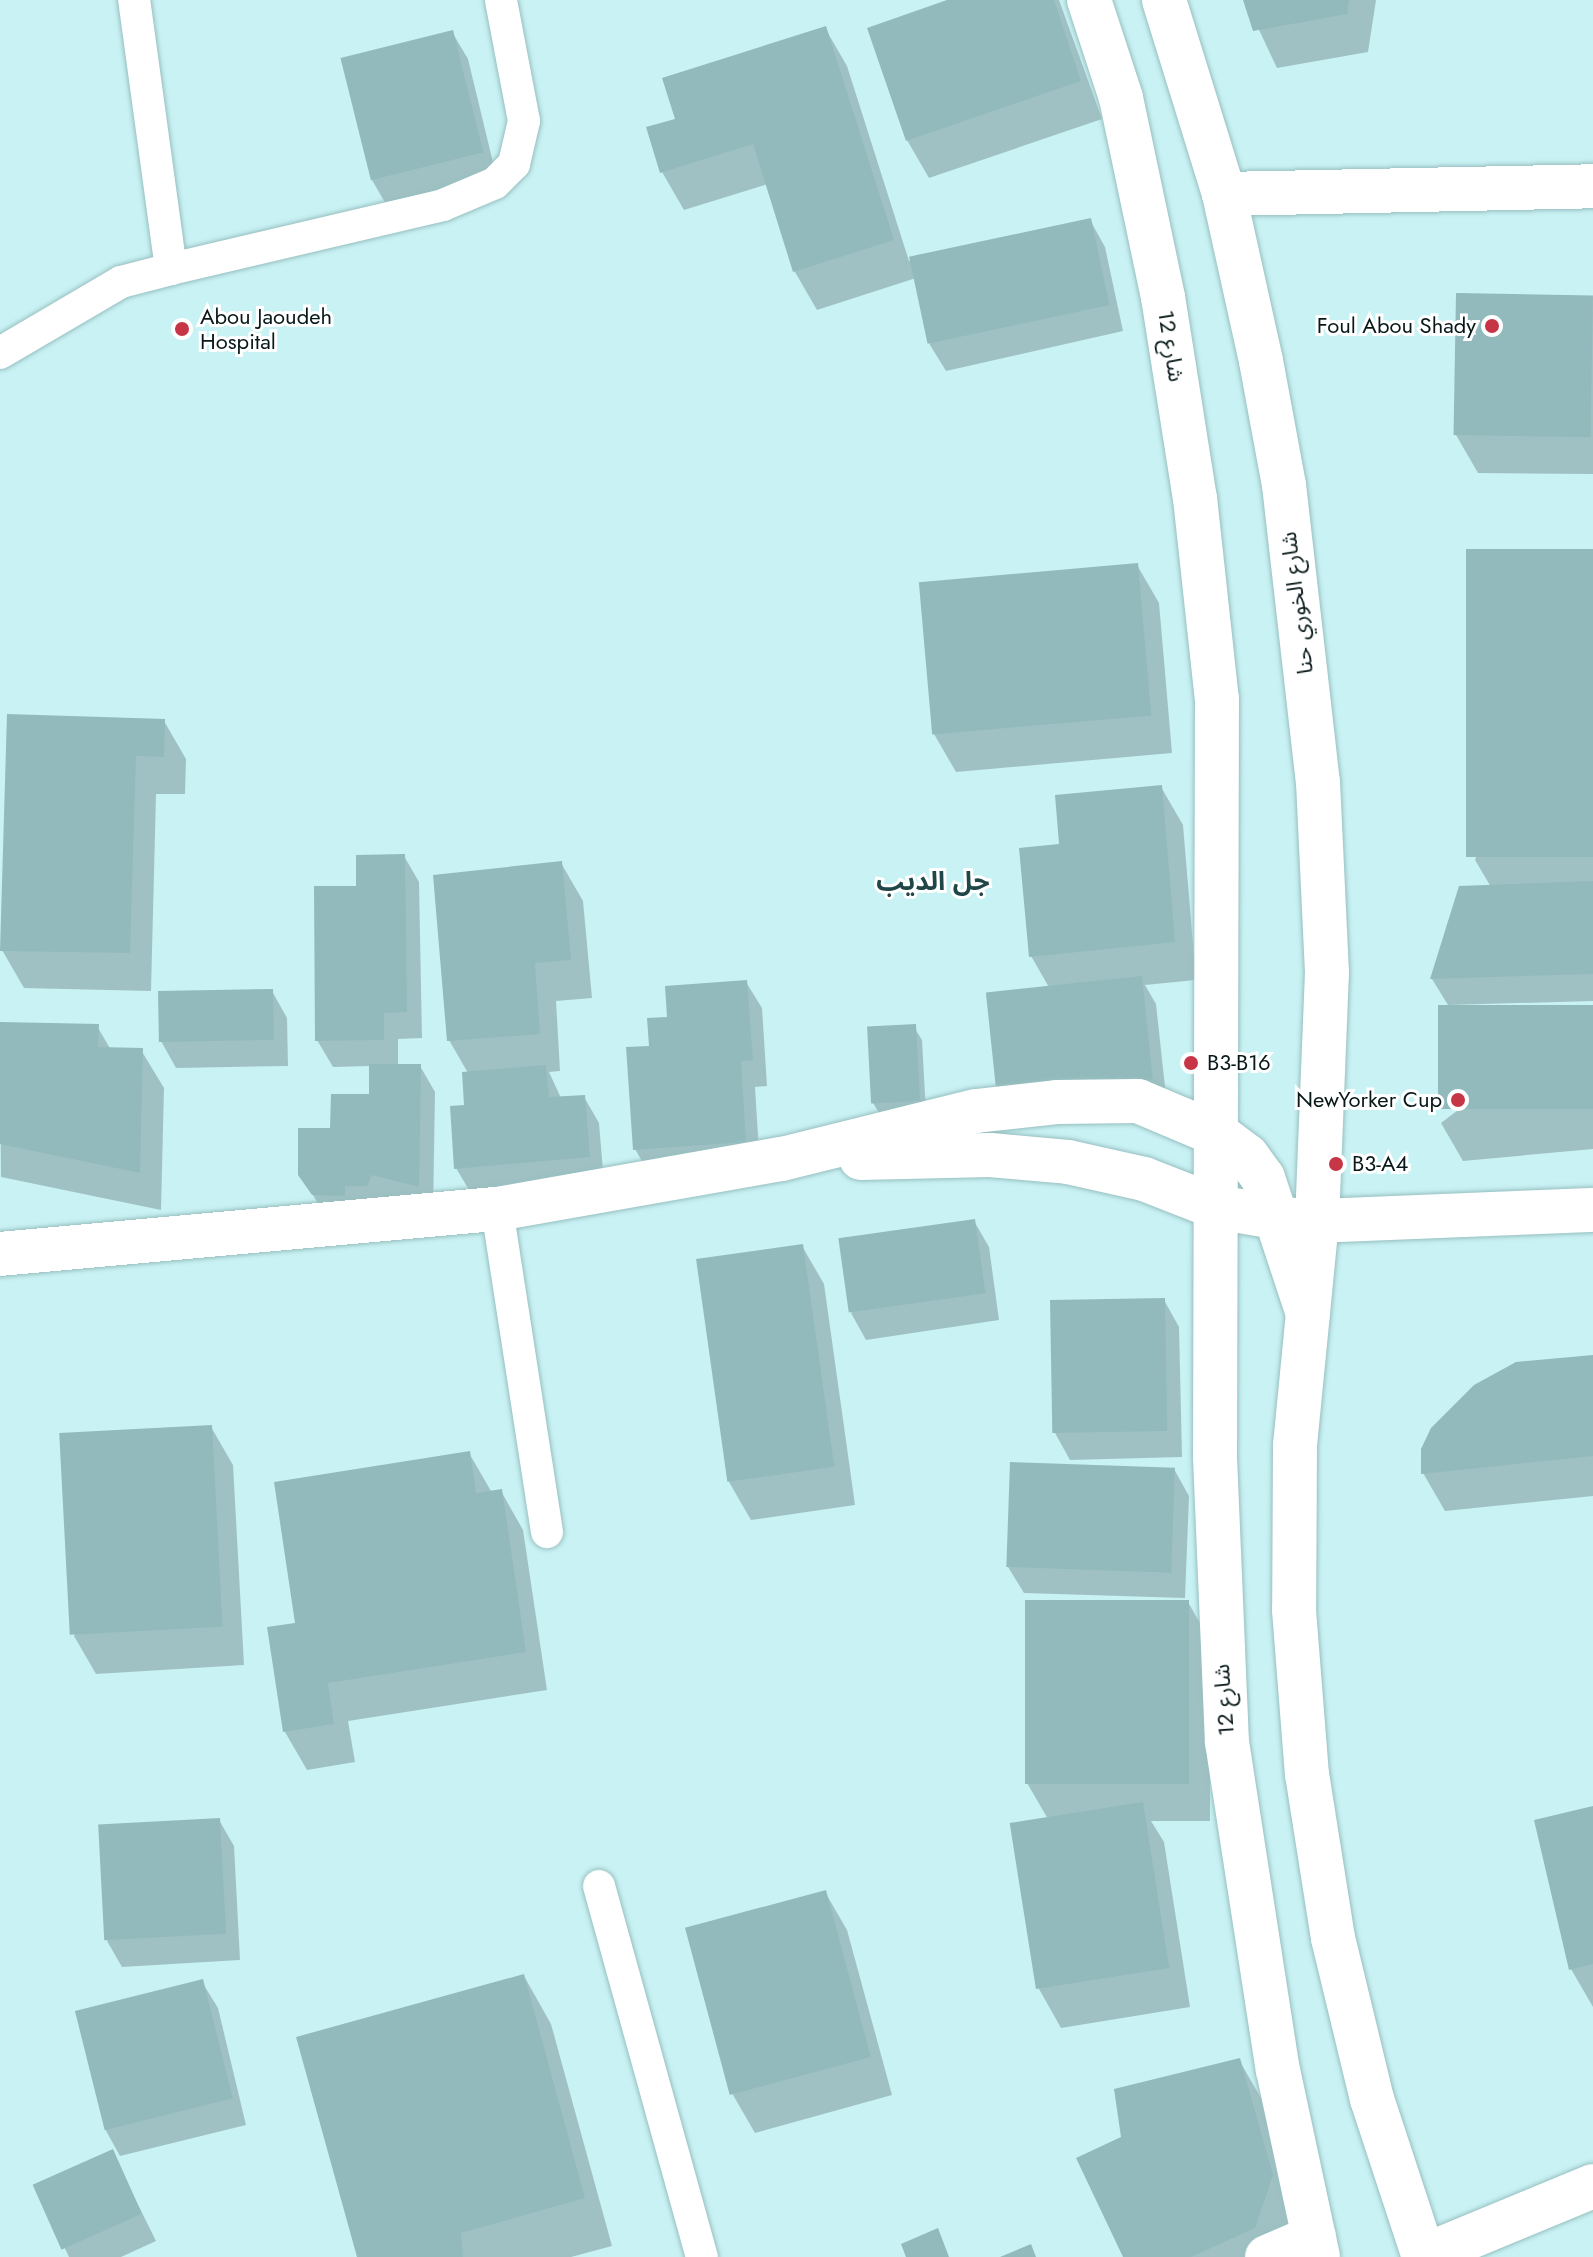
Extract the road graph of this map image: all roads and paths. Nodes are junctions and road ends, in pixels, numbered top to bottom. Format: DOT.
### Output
graph roads {
  1 [pos="134,0"];
  2 [pos="501,0"];
  3 [pos="1089,0"];
  4 [pos="1164,0"];
  5 [pos="1593,186"];
  6 [pos="1224,194"];
  7 [pos="171,269"];
  8 [pos="0,353"];
  9 [pos="1219,1135"];
  10 [pos="782,1159"];
  11 [pos="1216,1207"];
  12 [pos="497,1209"];
  13 [pos="1593,1210"];
  14 [pos="1296,1220"];
  15 [pos="0,1254"];
  16 [pos="547,1532"];
  17 [pos="599,1886"];
  18 [pos="1593,2186"];
  19 [pos="1327,2250"];
  20 [pos="1424,2256"];
  21 [pos="702,2257"];
  22 [pos="1267,2257"];
  1 -- 7 [label="lane"];
  2 -- 7 [label="lane"];
  3 -- 9 [label="main road, شارع 12"];
  4 -- 6 [label="main road, شارع الخوري حنا"];
  5 -- 6 [label="main road"];
  6 -- 14 [label="main road, شارع الخوري حنا"];
  7 -- 8 [label="lane"];
  9 -- 10 [label="main road"];
  9 -- 11 [label="main road, شارع 12"];
  9 -- 14 [label="main road"];
  10 -- 11 [label="main road"];
  10 -- 12 [label="main road"];
  11 -- 14 [label="main road"];
  11 -- 19 [label="main road, شارع 12"];
  12 -- 15 [label="main road"];
  12 -- 16 [label="lane"];
  13 -- 14 [label="main road"];
  14 -- 20 [label="main road"];
  17 -- 21 [label="lane"];
  18 -- 20 [label="main road"];
  19 -- 22 [label="main road"];
}
